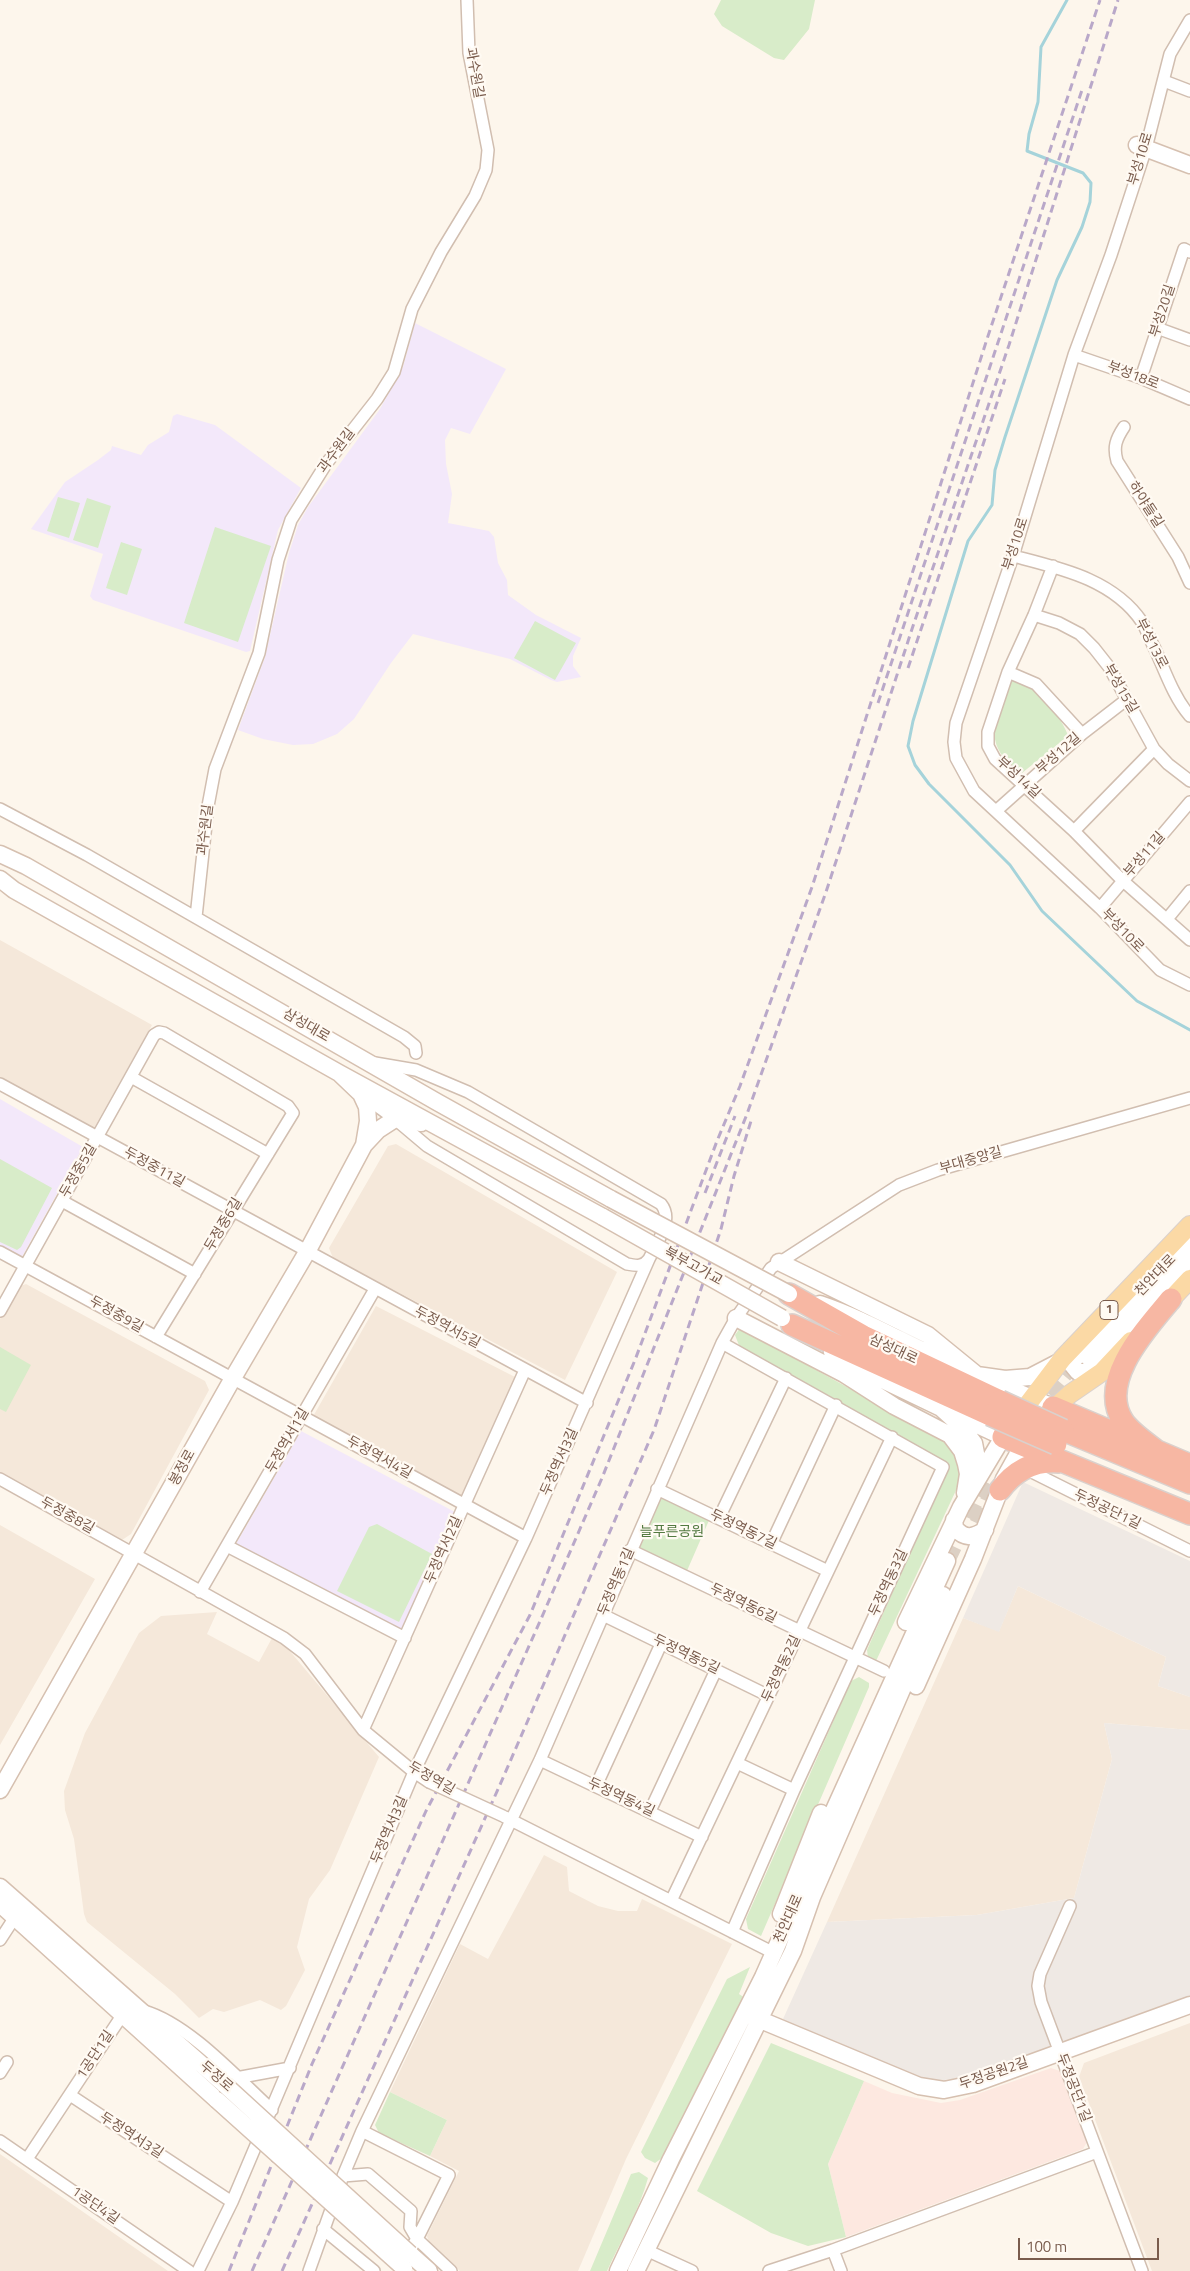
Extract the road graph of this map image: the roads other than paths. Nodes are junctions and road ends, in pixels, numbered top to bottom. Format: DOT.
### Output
graph roads {
  1 [pos="467,0"];
  2 [pos="1190,20"];
  3 [pos="1164,81"];
  4 [pos="1190,91"];
  5 [pos="1141,146"];
  6 [pos="1190,165"];
  7 [pos="1190,252"];
  8 [pos="1158,328"];
  9 [pos="1190,340"];
  10 [pos="1074,355"];
  11 [pos="1140,378"];
  12 [pos="1190,399"];
  13 [pos="1124,427"];
  14 [pos="1013,556"];
  15 [pos="1053,566"];
  16 [pos="1190,583"];
  17 [pos="1034,615"];
  18 [pos="1008,672"];
  19 [pos="1126,700"];
  20 [pos="1190,716"];
  21 [pos="1082,734"];
  22 [pos="1154,749"];
  23 [pos="1190,780"];
  24 [pos="1024,784"];
  25 [pos="1190,802"];
  26 [pos="0,809"];
  27 [pos="996,811"];
  28 [pos="1074,831"];
  29 [pos="0,849"];
  30 [pos="0,854"];
  31 [pos="26,866"];
  32 [pos="1122,880"];
  33 [pos="4,886"];
  34 [pos="1190,891"];
  35 [pos="1100,908"];
  36 [pos="196,917"];
  37 [pos="1167,919"];
  38 [pos="1190,940"];
  39 [pos="1190,985"];
  40 [pos="416,1053"];
  41 [pos="369,1062"];
  42 [pos="339,1073"];
  43 [pos="131,1077"];
  44 [pos="0,1084"];
  45 [pos="361,1094"];
  46 [pos="1190,1098"];
  47 [pos="293,1113"];
  48 [pos="395,1119"];
  49 [pos="437,1127"];
  50 [pos="98,1138"];
  51 [pos="364,1146"];
  52 [pos="268,1154"];
  53 [pos="611,1199"];
  54 [pos="62,1200"];
  55 [pos="233,1211"];
  56 [pos="603,1217"];
  57 [pos="1190,1225"];
  58 [pos="1190,1241"];
  59 [pos="0,1252"];
  60 [pos="307,1252"];
  61 [pos="1190,1258"];
  62 [pos="649,1259"];
  63 [pos="627,1264"];
  64 [pos="775,1265"];
  65 [pos="25,1266"];
  66 [pos="195,1274"];
  67 [pos="1190,1279"];
  68 [pos="638,1286"];
  69 [pos="375,1289"];
  70 [pos="789,1294"];
  71 [pos="1171,1299"];
  72 [pos="0,1311"];
  73 [pos="736,1318"];
  74 [pos="787,1321"];
  75 [pos="156,1337"];
  76 [pos="722,1343"];
  77 [pos="1082,1359"];
  78 [pos="525,1370"];
  79 [pos="977,1375"];
  80 [pos="233,1378"];
  81 [pos="786,1378"];
  82 [pos="1032,1398"];
  83 [pos="586,1403"];
  84 [pos="836,1405"];
  85 [pos="1054,1407"];
  86 [pos="941,1408"];
  87 [pos="995,1408"];
  88 [pos="302,1416"];
  89 [pos="892,1437"];
  90 [pos="1013,1441"];
  91 [pos="1061,1445"];
  92 [pos="1158,1452"];
  93 [pos="1190,1465"];
  94 [pos="1024,1468"];
  95 [pos="980,1474"];
  96 [pos="0,1478"];
  97 [pos="1190,1483"];
  98 [pos="657,1489"];
  99 [pos="1000,1490"];
  100 [pos="1190,1501"];
  101 [pos="464,1504"];
  102 [pos="958,1513"];
  103 [pos="1190,1514"];
  104 [pos="719,1518"];
  105 [pos="985,1530"];
  106 [pos="526,1538"];
  107 [pos="771,1544"];
  108 [pos="941,1545"];
  109 [pos="227,1546"];
  110 [pos="630,1550"];
  111 [pos="1190,1551"];
  112 [pos="135,1554"];
  113 [pos="973,1559"];
  114 [pos="828,1571"];
  115 [pos="200,1592"];
  116 [pos="603,1615"];
  117 [pos="800,1631"];
  118 [pos="405,1638"];
  119 [pos="661,1644"];
  120 [pos="855,1657"];
  121 [pos="716,1670"];
  122 [pos="884,1672"];
  123 [pos="769,1696"];
  124 [pos="364,1730"];
  125 [pos="540,1760"];
  126 [pos="737,1763"];
  127 [pos="414,1772"];
  128 [pos="596,1786"];
  129 [pos="0,1790"];
  130 [pos="794,1790"];
  131 [pos="650,1812"];
  132 [pos="507,1819"];
  133 [pos="702,1836"];
  134 [pos="0,1888"];
  135 [pos="671,1901"];
  136 [pos="0,1904"];
  137 [pos="1070,1906"];
  138 [pos="15,1917"];
  139 [pos="732,1932"];
  140 [pos="0,1940"];
  141 [pos="768,1950"];
  142 [pos="793,1951"];
  143 [pos="763,1977"];
  144 [pos="1190,2005"];
  145 [pos="130,2011"];
  146 [pos="744,2013"];
  147 [pos="760,2019"];
  148 [pos="1059,2052"];
  149 [pos="8,2062"];
  150 [pos="290,2068"];
  151 [pos="0,2073"];
  152 [pos="231,2081"];
  153 [pos="70,2095"];
  154 [pos="272,2110"];
  155 [pos="362,2131"];
  156 [pos="0,2141"];
  157 [pos="1097,2152"];
  158 [pos="27,2159"];
  159 [pos="343,2176"];
  160 [pos="232,2202"];
  161 [pos="323,2229"];
  162 [pos="646,2250"];
  163 [pos="833,2250"];
  164 [pos="407,2260"];
  165 [pos="189,2271"];
  166 [pos="198,2271"];
  167 [pos="309,2271"];
  168 [pos="374,2271"];
  169 [pos="429,2271"];
  170 [pos="451,2271"];
  171 [pos="618,2271"];
  172 [pos="636,2271"];
  173 [pos="692,2271"];
  174 [pos="769,2271"];
  175 [pos="841,2271"];
  176 [pos="1142,2271"];
  1 -- 36 [label="street, 과수원길"];
  2 -- 3 [label="street, 부성10로"];
  3 -- 4 [label="street"];
  3 -- 5 [label="street, 부성10로"];
  5 -- 6 [label="main road"];
  5 -- 10 [label="street, 부성10로"];
  7 -- 8 [label="street, 부성20길"];
  8 -- 9 [label="street"];
  8 -- 11 [label="street, 부성20길"];
  10 -- 11 [label="street, 부성18로"];
  10 -- 14 [label="street, 부성10로"];
  11 -- 12 [label="street, 부성18로"];
  13 -- 16 [label="street, 하야들길"];
  14 -- 15 [label="street, 부성13로"];
  14 -- 27 [label="street, 부성10로"];
  15 -- 17 [label="street, 부성14길"];
  15 -- 20 [label="street, 부성13로"];
  17 -- 18 [label="street, 부성14길"];
  17 -- 19 [label="street, 부성15길"];
  18 -- 21 [label="street"];
  18 -- 24 [label="street, 부성14길"];
  19 -- 21 [label="street, 부성12길"];
  19 -- 22 [label="street, 부성15길"];
  21 -- 24 [label="street, 부성12길"];
  22 -- 23 [label="street, 부성15길"];
  22 -- 28 [label="street"];
  24 -- 27 [label="street, 부성12길"];
  24 -- 28 [label="street, 부성14길"];
  25 -- 32 [label="street, 부성11길"];
  26 -- 36 [label="street"];
  27 -- 35 [label="street, 부성10로"];
  28 -- 32 [label="street, 부성14길"];
  29 -- 31 [label="main road"];
  30 -- 31 [label="main road, 삼성대로"];
  31 -- 41 [label="main road, 삼성대로"];
  32 -- 35 [label="street, 부성11길"];
  32 -- 37 [label="street, 부성14길"];
  33 -- 42 [label="main road, 삼성대로"];
  34 -- 37 [label="street"];
  35 -- 39 [label="street, 부성10로"];
  36 -- 40 [label="street"];
  37 -- 38 [label="street, 부성14길"];
  41 -- 53 [label="main road, 삼성대로"];
  41 -- 62 [label="street, 두정역서3길"];
  42 -- 45 [label="main road"];
  42 -- 49 [label="main road, 삼성대로"];
  43 -- 47 [label="street, 두정중5길"];
  43 -- 50 [label="street, 두정중5길"];
  43 -- 52 [label="street"];
  44 -- 50 [label="street, 두정중11길"];
  45 -- 48 [label="street"];
  45 -- 51 [label="main road"];
  46 -- 64 [label="street, 부대중앙길"];
  47 -- 52 [label="street, 두정중6길"];
  48 -- 49 [label="main road"];
  48 -- 51 [label="main road"];
  48 -- 63 [label="street"];
  49 -- 56 [label="main road, 삼성대로"];
  50 -- 54 [label="street, 두정중5길"];
  50 -- 55 [label="street, 두정중11길"];
  51 -- 60 [label="main road, 봉정로"];
  52 -- 55 [label="street, 두정중6길"];
  53 -- 70 [label="main road, 북부고가교, bridge"];
  54 -- 65 [label="street, 두정중5길"];
  54 -- 66 [label="street"];
  55 -- 60 [label="street, 두정중11길"];
  55 -- 66 [label="street, 두정중6길"];
  56 -- 74 [label="main road, 북부고가교, bridge"];
  57 -- 77 [label="main road, 1"];
  58 -- 77 [label="main road, 천안대로"];
  59 -- 65 [label="street, 두정중9길"];
  60 -- 69 [label="street, 두정역서5길"];
  60 -- 80 [label="main road, 봉정로"];
  61 -- 77 [label="main road, 천안대로"];
  62 -- 63 [label="street"];
  62 -- 68 [label="street, 두정역서3길"];
  63 -- 68 [label="street"];
  64 -- 73 [label="street, 두정역동1길"];
  64 -- 79 [label="main road"];
  65 -- 72 [label="street, 두정중5길"];
  65 -- 75 [label="street, 두정중9길"];
  66 -- 75 [label="street, 두정중6길"];
  67 -- 71 [label="main road"];
  68 -- 83 [label="street, 두정역서3길"];
  69 -- 78 [label="street, 두정역서5길"];
  69 -- 88 [label="street, 두정역서1길"];
  70 -- 79 [label="main road, 북부고가교"];
  70 -- 87 [label="highway, 삼성대로"];
  71 -- 77 [label="main road"];
  71 -- 92 [label="highway"];
  73 -- 76 [label="street, 두정역동1길"];
  73 -- 102 [label="main road"];
  74 -- 86 [label="main road, 북부고가교"];
  74 -- 87 [label="highway, 삼성대로"];
  75 -- 80 [label="street, 두정중9길"];
  76 -- 81 [label="street, 두정역동3길"];
  76 -- 98 [label="street, 두정역동1길"];
  77 -- 79 [label="main road"];
  77 -- 82 [label="main road, 1"];
  77 -- 85 [label="main road"];
  78 -- 83 [label="street, 두정역서5길"];
  78 -- 101 [label="street, 두정역서2길"];
  79 -- 82 [label="main road"];
  80 -- 88 [label="street, 두정역서4길"];
  80 -- 112 [label="main road, 봉정로"];
  81 -- 84 [label="street, 두정역동3길"];
  81 -- 104 [label="street"];
  82 -- 85 [label="main road"];
  82 -- 90 [label="main road"];
  83 -- 106 [label="street, 두정역서3길"];
  84 -- 89 [label="street, 두정역동3길"];
  84 -- 107 [label="street"];
  85 -- 90 [label="main road"];
  85 -- 92 [label="highway"];
  86 -- 90 [label="main road, 북부고가교"];
  86 -- 95 [label="main road"];
  87 -- 91 [label="highway, bridge"];
  88 -- 101 [label="street, 두정역서4길"];
  88 -- 109 [label="street, 두정역서1길"];
  89 -- 114 [label="street, 두정역동2길"];
  89 -- 120 [label="street, 두정역동3길"];
  90 -- 91 [label="highway"];
  90 -- 95 [label="main road"];
  90 -- 99 [label="main road"];
  91 -- 94 [label="highway"];
  91 -- 97 [label="highway"];
  91 -- 100 [label="highway"];
  91 -- 103 [label="highway"];
  92 -- 93 [label="highway"];
  94 -- 99 [label="highway"];
  94 -- 111 [label="street, 두정공단1길"];
  95 -- 102 [label="main road"];
  96 -- 112 [label="street, 두정중8길"];
  98 -- 104 [label="street, 두정역동7길"];
  98 -- 110 [label="street, 두정역동1길"];
  99 -- 105 [label="main road"];
  101 -- 106 [label="street, 두정역서4길"];
  101 -- 118 [label="street, 두정역서2길"];
  102 -- 105 [label="main road"];
  102 -- 108 [label="main road"];
  104 -- 107 [label="street, 두정역동7길"];
  105 -- 113 [label="main road"];
  106 -- 127 [label="street, 두정역서3길"];
  107 -- 114 [label="street, 두정역동7길"];
  108 -- 113 [label="main road"];
  108 -- 122 [label="main road"];
  109 -- 115 [label="street, 두정역서1길"];
  109 -- 118 [label="street"];
  110 -- 116 [label="street, 두정역동1길"];
  110 -- 117 [label="street, 두정역동6길"];
  112 -- 115 [label="street, 두정역길"];
  112 -- 129 [label="main road, 봉정로"];
  113 -- 142 [label="main road"];
  114 -- 117 [label="street, 두정역동2길"];
  115 -- 124 [label="street, 두정역길"];
  116 -- 119 [label="street, 두정역동5길"];
  116 -- 125 [label="street, 두정역동1길"];
  117 -- 120 [label="street, 두정역동6길"];
  117 -- 123 [label="street, 두정역동2길"];
  118 -- 124 [label="street, 두정역서2길"];
  119 -- 121 [label="street, 두정역동5길"];
  119 -- 128 [label="street"];
  120 -- 122 [label="street, 두정역동6길"];
  120 -- 130 [label="street, 두정역동3길"];
  121 -- 123 [label="street, 두정역동5길"];
  121 -- 131 [label="street"];
  122 -- 141 [label="main road"];
  123 -- 126 [label="street, 두정역동2길"];
  124 -- 127 [label="street, 두정역길"];
  125 -- 128 [label="street, 두정역동4길"];
  125 -- 132 [label="street, 두정역동1길"];
  126 -- 130 [label="street"];
  126 -- 133 [label="street, 두정역동2길"];
  127 -- 132 [label="street, 두정역길, bridge"];
  127 -- 150 [label="street, 두정역서3길"];
  128 -- 131 [label="street, 두정역동4길"];
  130 -- 139 [label="street, 두정역동3길"];
  131 -- 133 [label="street, 두정역동4길"];
  132 -- 135 [label="street, 두정역길"];
  132 -- 155 [label="street, 두정역동1길"];
  133 -- 135 [label="street, 두정역동2길"];
  134 -- 145 [label="main road, 두정로"];
  135 -- 139 [label="street, 두정역길"];
  136 -- 138 [label="main road, 두정로"];
  137 -- 148 [label="street, 두정공단1길"];
  138 -- 140 [label="street"];
  138 -- 145 [label="main road, 두정로"];
  139 -- 141 [label="street, 두정역길"];
  141 -- 143 [label="main road"];
  142 -- 143 [label="main road, 천안대로"];
  142 -- 147 [label="main road, 천안대로"];
  143 -- 146 [label="main road, 천안대로"];
  144 -- 148 [label="main road, 두정공원2길"];
  145 -- 152 [label="main road, 두정로"];
  145 -- 153 [label="street, 1공단1길"];
  145 -- 164 [label="main road, 두정로, bridge"];
  146 -- 147 [label="main road, 두정공원2길"];
  146 -- 171 [label="main road, 천안대로"];
  147 -- 148 [label="main road, 두정공원2길"];
  147 -- 162 [label="main road, 천안대로"];
  148 -- 157 [label="street, 두정공단1길"];
  149 -- 151 [label="street"];
  150 -- 152 [label="street"];
  150 -- 154 [label="street, 두정역서3길"];
  152 -- 154 [label="street"];
  152 -- 164 [label="main road, 두정로, bridge"];
  153 -- 158 [label="street, 1공단1길"];
  153 -- 160 [label="street, 두정역서3길"];
  154 -- 160 [label="street, 두정역서3길"];
  155 -- 159 [label="street, 두정역동1길"];
  155 -- 164 [label="street"];
  156 -- 158 [label="street, 1공단4길"];
  157 -- 163 [label="street"];
  157 -- 176 [label="street, 두정공단1길"];
  158 -- 165 [label="street, 1공단4길"];
  159 -- 161 [label="street, 두정역동1길"];
  159 -- 164 [label="street"];
  160 -- 166 [label="street"];
  161 -- 167 [label="street, 두정역동1길"];
  161 -- 168 [label="street"];
  162 -- 172 [label="main road, 천안대로"];
  162 -- 173 [label="street"];
  163 -- 174 [label="street"];
  163 -- 175 [label="street"];
  164 -- 169 [label="main road, 두정로"];
  164 -- 170 [label="street"];
}
